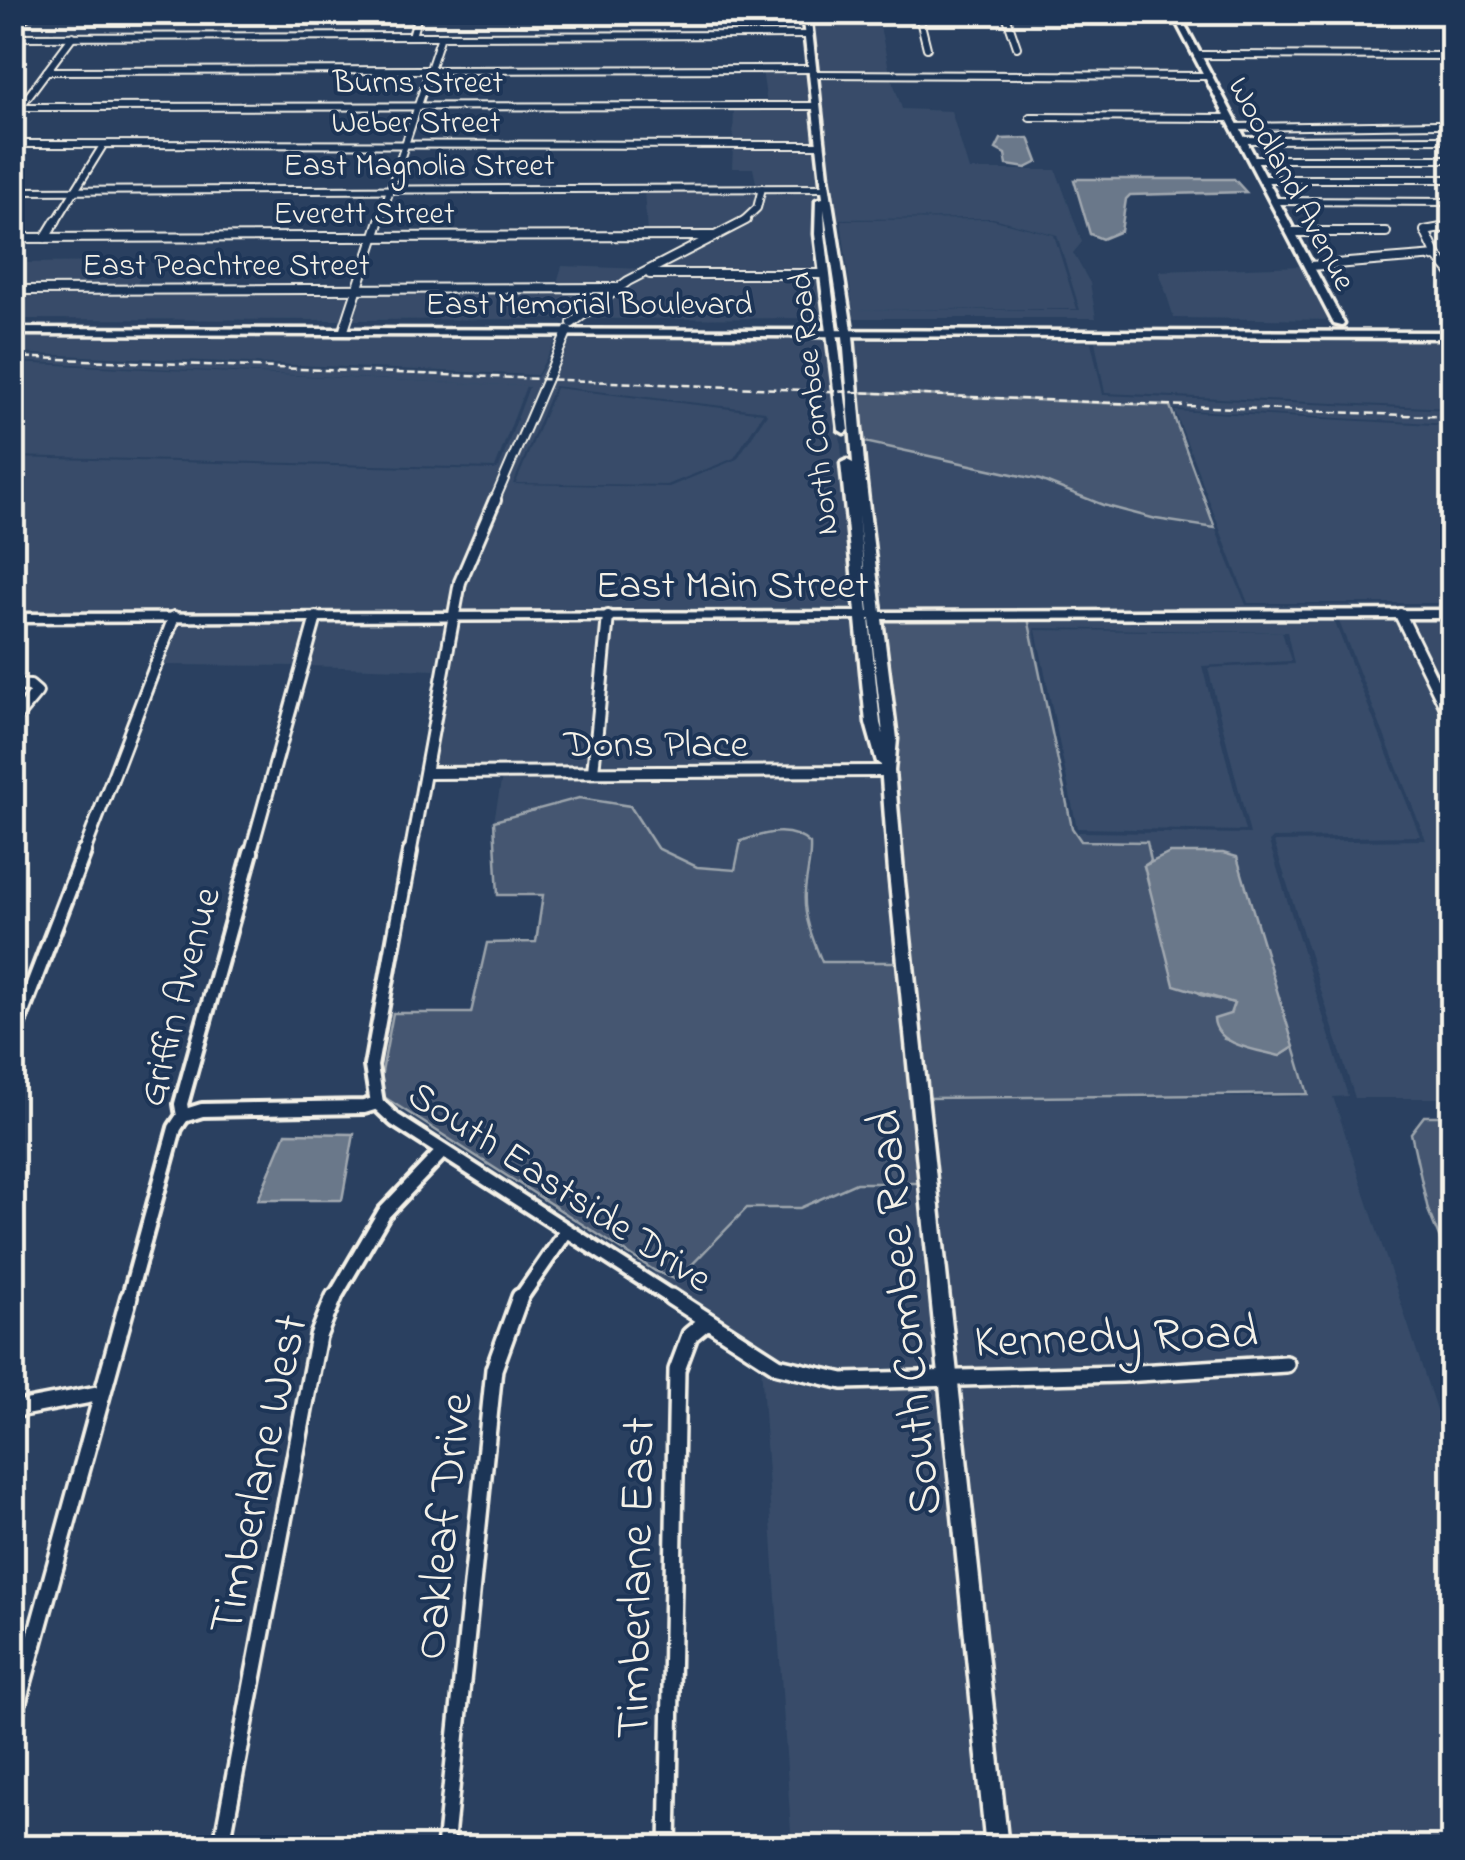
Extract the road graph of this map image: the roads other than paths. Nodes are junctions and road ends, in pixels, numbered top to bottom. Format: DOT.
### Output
graph roads {
  1 [pos="37,12"];
  2 [pos="419,12"];
  3 [pos="806,12"];
  4 [pos="918,12"];
  5 [pos="1005,12"];
  6 [pos="1174,12"];
  7 [pos="12,24"];
  8 [pos="808,35"];
  9 [pos="12,36"];
  10 [pos="72,36"];
  11 [pos="412,36"];
  12 [pos="441,36"];
  13 [pos="1017,47"];
  14 [pos="927,48"];
  15 [pos="1197,55"];
  16 [pos="1452,56"];
  17 [pos="431,70"];
  18 [pos="47,71"];
  19 [pos="812,72"];
  20 [pos="1208,76"];
  21 [pos="418,106"];
  22 [pos="816,106"];
  23 [pos="20,107"];
  24 [pos="12,118"];
  25 [pos="1030,118"];
  26 [pos="1232,122"];
  27 [pos="1438,124"];
  28 [pos="1447,139"];
  29 [pos="1241,140"];
  30 [pos="12,144"];
  31 [pos="820,145"];
  32 [pos="405,146"];
  33 [pos="102,147"];
  34 [pos="1252,159"];
  35 [pos="1452,159"];
  36 [pos="1452,179"];
  37 [pos="1263,180"];
  38 [pos="762,188"];
  39 [pos="826,188"];
  40 [pos="391,189"];
  41 [pos="12,190"];
  42 [pos="76,190"];
  43 [pos="1275,201"];
  44 [pos="1452,202"];
  45 [pos="1452,226"];
  46 [pos="1291,232"];
  47 [pos="1386,232"];
  48 [pos="376,236"];
  49 [pos="716,236"];
  50 [pos="12,238"];
  51 [pos="45,238"];
  52 [pos="1437,256"];
  53 [pos="1310,266"];
  54 [pos="646,274"];
  55 [pos="826,274"];
  56 [pos="1452,274"];
  57 [pos="358,288"];
  58 [pos="619,288"];
  59 [pos="12,290"];
  60 [pos="12,323"];
  61 [pos="1164,324"];
  62 [pos="1340,324"];
  63 [pos="1452,324"];
  64 [pos="100,327"];
  65 [pos="345,327"];
  66 [pos="570,327"];
  67 [pos="840,327"];
  68 [pos="12,331"];
  69 [pos="1070,335"];
  70 [pos="1256,335"];
  71 [pos="1412,335"];
  72 [pos="1452,335"];
  73 [pos="1400,614"];
  74 [pos="1452,614"];
  75 [pos="870,615"];
  76 [pos="316,616"];
  77 [pos="608,616"];
  78 [pos="452,617"];
  79 [pos="174,618"];
  80 [pos="13,619"];
  81 [pos="12,684"];
  82 [pos="1452,720"];
  83 [pos="12,722"];
  84 [pos="887,771"];
  85 [pos="593,772"];
  86 [pos="426,774"];
  87 [pos="15,1025"];
  88 [pos="12,1039"];
  89 [pos="377,1103"];
  90 [pos="183,1116"];
  91 [pos="442,1152"];
  92 [pos="566,1232"];
  93 [pos="707,1320"];
  94 [pos="1286,1364"];
  95 [pos="948,1378"];
  96 [pos="102,1394"];
  97 [pos="12,1410"];
  98 [pos="12,1723"];
  99 [pos="221,1848"];
  100 [pos="446,1848"];
  101 [pos="668,1848"];
  102 [pos="997,1848"];
  1 -- 7 [label="main road"];
  2 -- 11 [label="street"];
  3 -- 8 [label="main road, North Combee Road"];
  4 -- 14 [label="street"];
  5 -- 13 [label="street"];
  6 -- 15 [label="main road, Woodland Avenue"];
  8 -- 12 [label="street"];
  8 -- 19 [label="main road, North Combee Road"];
  9 -- 10 [label="street"];
  10 -- 11 [label="street"];
  10 -- 18 [label="street"];
  11 -- 12 [label="street"];
  12 -- 17 [label="street"];
  15 -- 16 [label="street"];
  15 -- 20 [label="main road, Woodland Avenue"];
  17 -- 18 [label="street"];
  17 -- 19 [label="street"];
  17 -- 21 [label="street"];
  18 -- 23 [label="street"];
  19 -- 20 [label="street"];
  19 -- 22 [label="main road, North Combee Road"];
  20 -- 26 [label="main road, Woodland Avenue"];
  21 -- 22 [label="street, Burns Street"];
  21 -- 23 [label="street, Burns Street"];
  21 -- 32 [label="street"];
  22 -- 31 [label="main road, North Combee Road"];
  23 -- 24 [label="street"];
  25 -- 26 [label="street"];
  26 -- 27 [label="street"];
  26 -- 29 [label="main road, Woodland Avenue"];
  28 -- 29 [label="street"];
  29 -- 34 [label="main road, Woodland Avenue"];
  30 -- 33 [label="street, Weber Street"];
  31 -- 32 [label="street, Weber Street"];
  31 -- 39 [label="main road, North Combee Road"];
  32 -- 33 [label="street, Weber Street"];
  32 -- 40 [label="street"];
  33 -- 42 [label="street"];
  34 -- 35 [label="street"];
  34 -- 37 [label="main road, Woodland Avenue"];
  36 -- 37 [label="street"];
  37 -- 43 [label="main road, Woodland Avenue"];
  38 -- 39 [label="street, East Magnolia Street"];
  38 -- 40 [label="street, East Magnolia Street"];
  38 -- 49 [label="street"];
  39 -- 55 [label="main road, North Combee Road"];
  39 -- 67 [label="main road, North Combee Road"];
  40 -- 42 [label="street, East Magnolia Street"];
  40 -- 48 [label="street"];
  41 -- 42 [label="street, East Magnolia Street"];
  42 -- 51 [label="street"];
  43 -- 44 [label="street"];
  43 -- 46 [label="main road, Woodland Avenue"];
  45 -- 52 [label="street"];
  46 -- 47 [label="street"];
  46 -- 53 [label="main road, Woodland Avenue"];
  48 -- 49 [label="street, Everett Street"];
  48 -- 51 [label="street, Everett Street"];
  48 -- 57 [label="street"];
  49 -- 54 [label="street"];
  50 -- 51 [label="street, Everett Street"];
  52 -- 53 [label="street"];
  52 -- 56 [label="street"];
  53 -- 62 [label="main road, Woodland Avenue"];
  54 -- 55 [label="street"];
  54 -- 58 [label="street"];
  55 -- 67 [label="main road, North Combee Road"];
  57 -- 58 [label="street, East Peachtree Street"];
  57 -- 59 [label="street, East Peachtree Street"];
  57 -- 65 [label="street"];
  58 -- 66 [label="street"];
  60 -- 64 [label="main road"];
  61 -- 62 [label="main road"];
  61 -- 67 [label="main road"];
  61 -- 69 [label="main road"];
  62 -- 63 [label="main road"];
  62 -- 70 [label="main road"];
  62 -- 71 [label="main road"];
  64 -- 65 [label="main road"];
  64 -- 68 [label="main road"];
  65 -- 66 [label="main road, East Memorial Boulevard"];
  65 -- 66 [label="main road, East Memorial Boulevard"];
  66 -- 67 [label="main road, East Memorial Boulevard"];
  66 -- 78 [label="street, South Eastside Drive"];
  67 -- 69 [label="main road"];
  67 -- 75 [label="main road, North Combee Road"];
  69 -- 70 [label="main road"];
  70 -- 71 [label="main road"];
  71 -- 72 [label="main road"];
  73 -- 74 [label="main road, East Main Street"];
  73 -- 75 [label="main road, East Main Street"];
  73 -- 82 [label="street"];
  75 -- 77 [label="main road, East Main Street"];
  75 -- 84 [label="main road, South Combee Road"];
  76 -- 78 [label="main road, East Main Street"];
  76 -- 79 [label="main road, East Main Street"];
  76 -- 90 [label="street, Griffin Avenue"];
  77 -- 78 [label="main road, East Main Street"];
  77 -- 85 [label="street"];
  78 -- 86 [label="street, South Eastside Drive"];
  79 -- 80 [label="main road, East Main Street"];
  79 -- 87 [label="street"];
  81 -- 83 [label="street"];
  84 -- 85 [label="street, Dons Place"];
  84 -- 95 [label="main road, South Combee Road"];
  85 -- 86 [label="street, Dons Place"];
  86 -- 89 [label="street, South Eastside Drive"];
  87 -- 88 [label="street"];
  89 -- 90 [label="street"];
  89 -- 91 [label="street, South Eastside Drive"];
  90 -- 96 [label="street, Griffin Avenue"];
  91 -- 92 [label="street, South Eastside Drive"];
  91 -- 99 [label="street, Timberlane West"];
  92 -- 93 [label="street, South Eastside Drive"];
  92 -- 100 [label="street, Oakleaf Drive"];
  93 -- 95 [label="street, South Eastside Drive"];
  93 -- 101 [label="street, Timberlane East"];
  94 -- 95 [label="street, Kennedy Road"];
  95 -- 102 [label="main road, South Combee Road"];
  96 -- 97 [label="street"];
  96 -- 98 [label="street, Griffin Avenue"];
}
